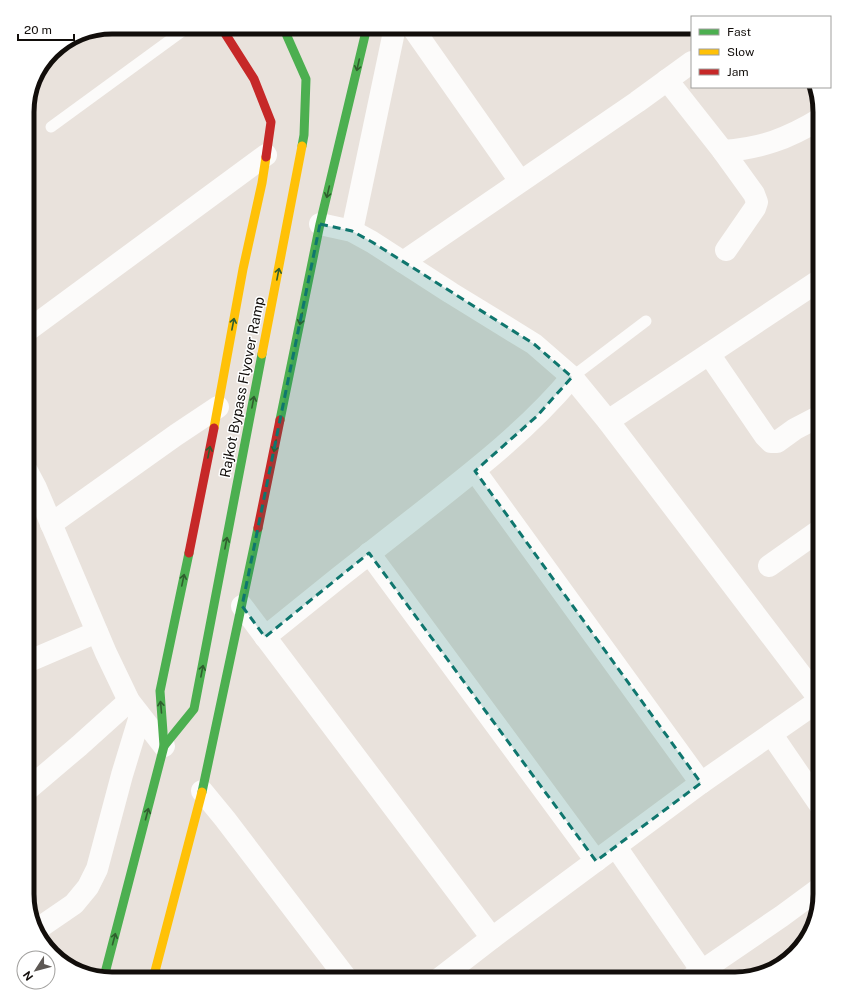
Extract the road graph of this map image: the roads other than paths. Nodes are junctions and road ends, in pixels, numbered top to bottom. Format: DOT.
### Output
graph roads {
  1 [pos="178,34"];
  2 [pos="225,34"];
  3 [pos="286,34"];
  4 [pos="365,34"];
  5 [pos="394,34"];
  6 [pos="417,34"];
  7 [pos="691,63"];
  8 [pos="667,80"];
  9 [pos="813,123"];
  10 [pos="52,127"];
  11 [pos="724,151"];
  12 [pos="266,155"];
  13 [pos="520,181"];
  14 [pos="320,224"];
  15 [pos="352,231"];
  16 [pos="726,250"];
  17 [pos="403,262"];
  18 [pos="813,285"];
  19 [pos="646,321"];
  20 [pos="34,326"];
  21 [pos="709,354"];
  22 [pos="572,377"];
  23 [pos="218,407"];
  24 [pos="608,420"];
  25 [pos="813,420"];
  26 [pos="475,471"];
  27 [pos="34,492"];
  28 [pos="51,524"];
  29 [pos="813,535"];
  30 [pos="369,553"];
  31 [pos="769,566"];
  32 [pos="242,606"];
  33 [pos="97,632"];
  34 [pos="265,637"];
  35 [pos="34,659"];
  36 [pos="813,691"];
  37 [pos="813,705"];
  38 [pos="134,708"];
  39 [pos="772,735"];
  40 [pos="164,746"];
  41 [pos="701,783"];
  42 [pos="34,784"];
  43 [pos="202,791"];
  44 [pos="813,795"];
  45 [pos="616,847"];
  46 [pos="596,861"];
  47 [pos="813,893"];
  48 [pos="41,926"];
  49 [pos="492,938"];
  50 [pos="105,971"];
  51 [pos="155,972"];
  52 [pos="342,972"];
  53 [pos="448,972"];
  54 [pos="694,972"];
  55 [pos="700,972"];
  1 -- 10 [label="lane"];
  2 -- 12 [label="highway"];
  40 -- 3 [label="highway, Rajkot Bypass Flyover Ramp, one-way"];
  4 -- 14 [label="highway, one-way"];
  5 -- 15 [label="street"];
  6 -- 13 [label="street"];
  7 -- 8 [label="street"];
  8 -- 11 [label="street"];
  8 -- 13 [label="street"];
  9 -- 11 [label="street"];
  11 -- 16 [label="street"];
  12 -- 20 [label="street"];
  23 -- 12 [label="highway, one-way"];
  13 -- 17 [label="street"];
  14 -- 15 [label="street"];
  14 -- 32 [label="highway, one-way"];
  15 -- 17 [label="street"];
  17 -- 22 [label="street"];
  18 -- 21 [label="street"];
  19 -- 22 [label="lane"];
  21 -- 24 [label="street"];
  21 -- 25 [label="street"];
  22 -- 24 [label="street"];
  22 -- 26 [label="street"];
  23 -- 28 [label="street"];
  40 -- 23 [label="highway, one-way"];
  24 -- 36 [label="street"];
  26 -- 30 [label="street"];
  26 -- 41 [label="street"];
  27 -- 28 [label="street"];
  28 -- 33 [label="street"];
  29 -- 31 [label="street"];
  30 -- 34 [label="street"];
  30 -- 46 [label="street"];
  32 -- 34 [label="street"];
  32 -- 43 [label="highway"];
  33 -- 35 [label="street"];
  33 -- 38 [label="street"];
  34 -- 49 [label="street"];
  37 -- 39 [label="street"];
  38 -- 40 [label="street"];
  38 -- 42 [label="street"];
  38 -- 48 [label="street"];
  39 -- 41 [label="street"];
  39 -- 44 [label="street"];
  50 -- 40 [label="highway, one-way"];
  41 -- 45 [label="street"];
  43 -- 51 [label="highway"];
  43 -- 52 [label="street"];
  45 -- 46 [label="street"];
  45 -- 54 [label="street"];
  46 -- 49 [label="street"];
  47 -- 55 [label="street"];
  49 -- 53 [label="street"];
}
